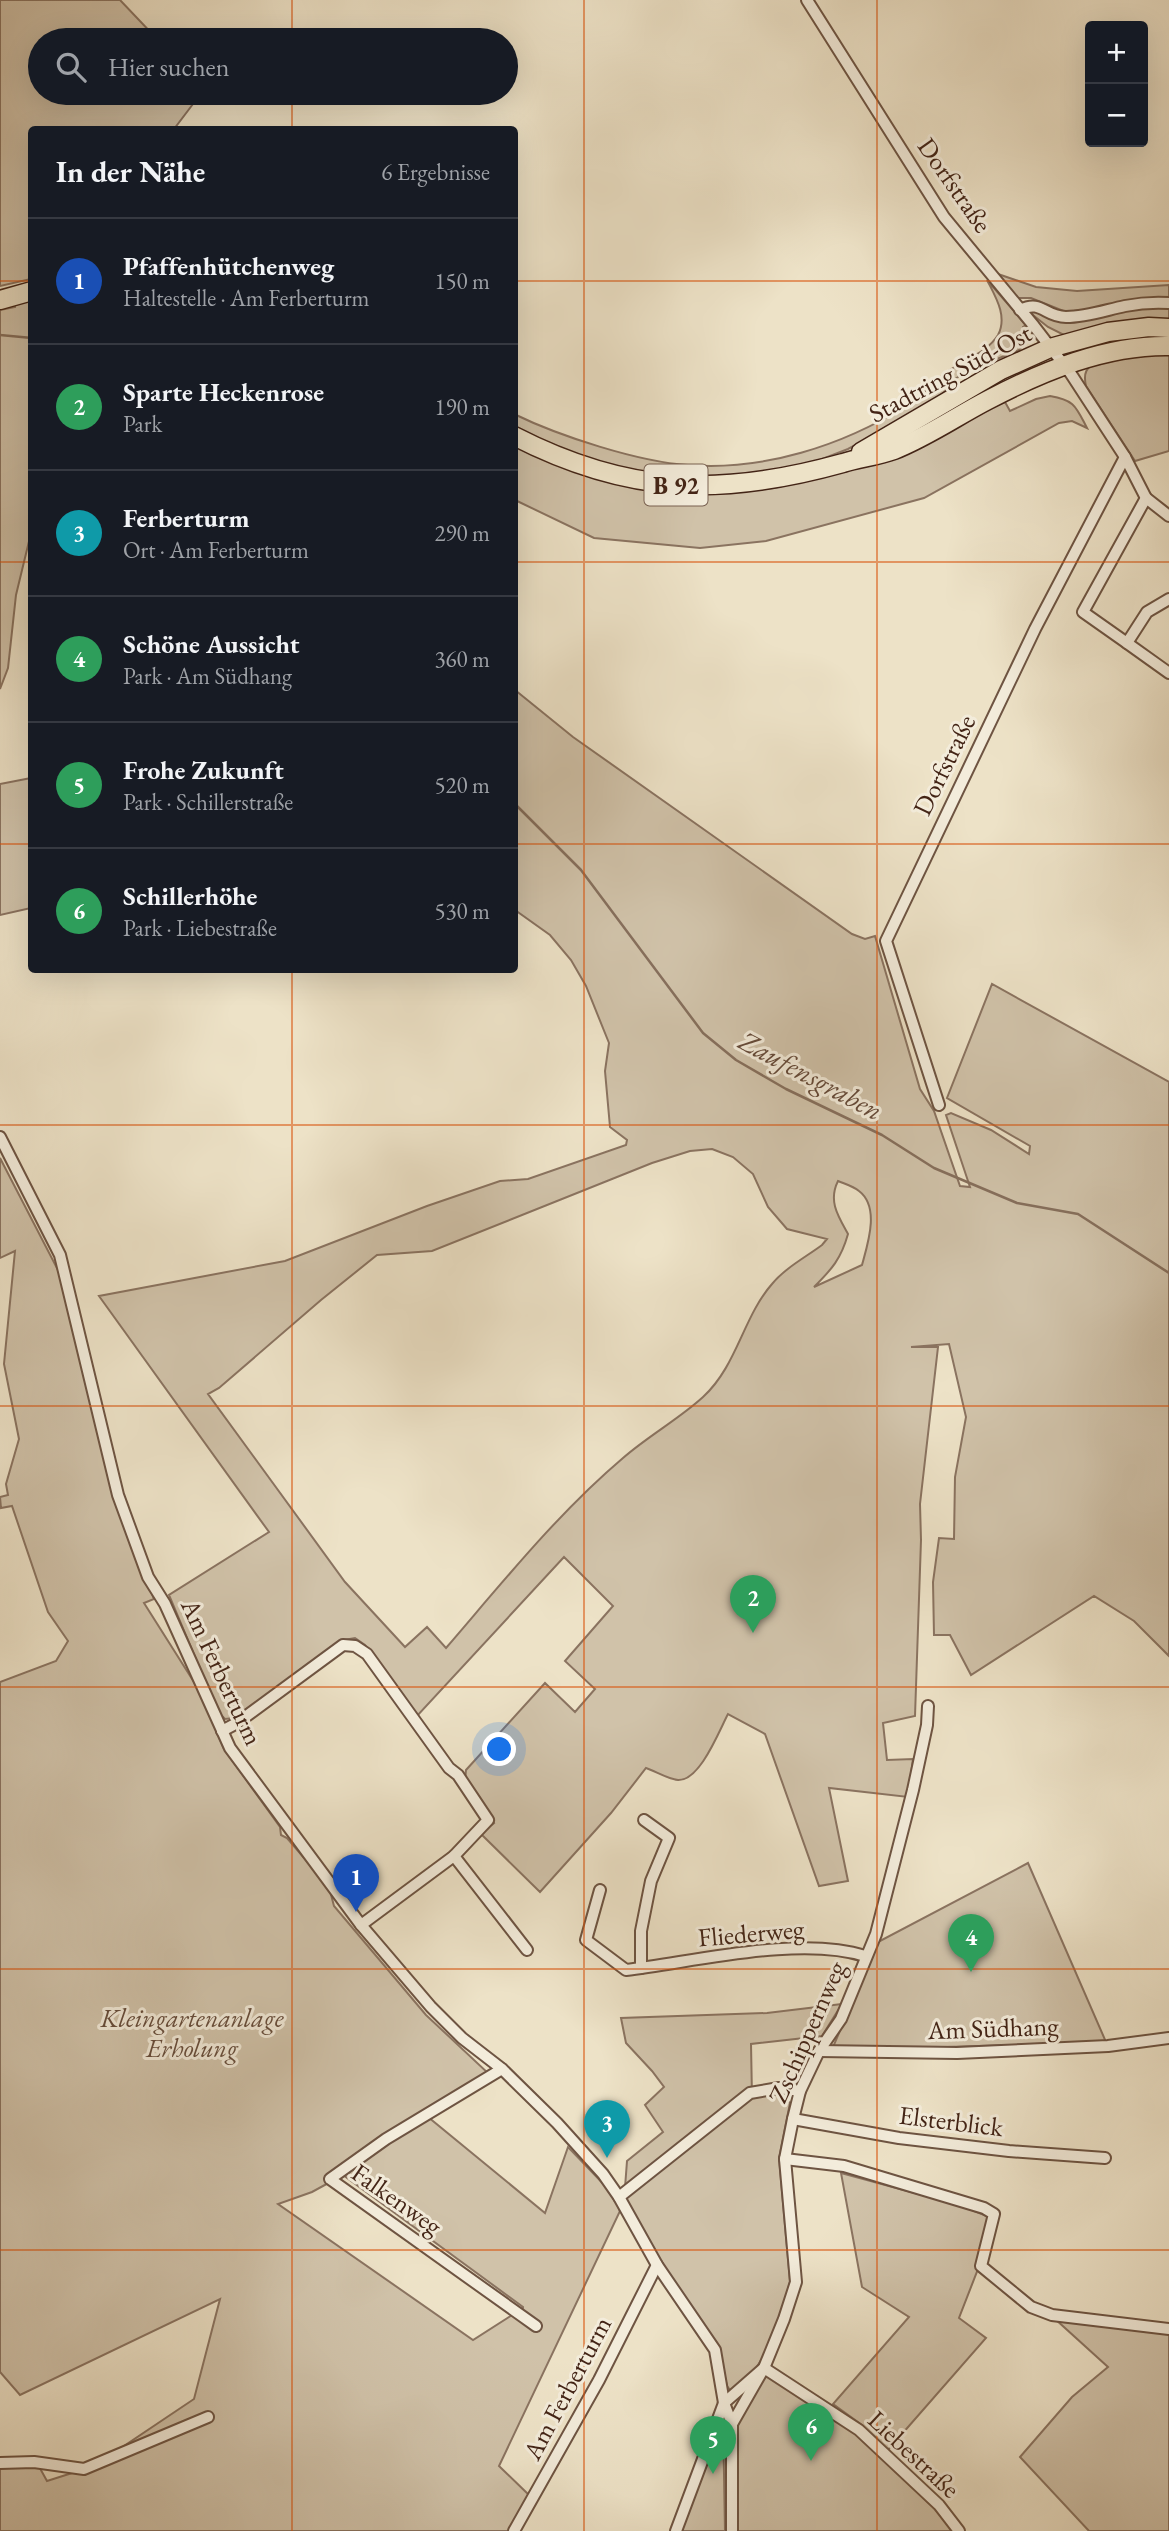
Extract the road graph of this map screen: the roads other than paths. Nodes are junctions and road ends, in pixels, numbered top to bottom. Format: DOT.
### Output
graph roads {
  1 [pos="807,0"];
  2 [pos="28,292"];
  3 [pos="2,300"];
  4 [pos="1169,303"];
  5 [pos="1020,310"];
  6 [pos="1169,328"];
  7 [pos="1169,346"];
  8 [pos="1050,348"];
  9 [pos="1064,366"];
  10 [pos="518,438"];
  11 [pos="1125,457"];
  12 [pos="843,463"];
  13 [pos="1146,498"];
  14 [pos="1169,516"];
  15 [pos="1169,599"];
  16 [pos="1127,643"];
  17 [pos="1169,673"];
  18 [pos="939,1105"];
  19 [pos="0,1137"];
  20 [pos="928,1706"];
  21 [pos="222,1731"];
  22 [pos="644,1820"];
  23 [pos="454,1856"];
  24 [pos="600,1890"];
  25 [pos="361,1925"];
  26 [pos="527,1950"];
  27 [pos="865,1956"];
  28 [pos="640,1968"];
  29 [pos="1169,2038"];
  30 [pos="819,2051"];
  31 [pos="502,2069"];
  32 [pos="800,2091"];
  33 [pos="793,2119"];
  34 [pos="1105,2158"];
  35 [pos="785,2159"];
  36 [pos="619,2197"];
  37 [pos="657,2265"];
  38 [pos="536,2326"];
  39 [pos="1169,2329"];
  40 [pos="764,2368"];
  41 [pos="724,2403"];
  42 [pos="208,2417"];
  43 [pos="732,2424"];
  44 [pos="0,2462"];
  45 [pos="514,2531"];
  46 [pos="676,2531"];
  47 [pos="732,2531"];
  48 [pos="959,2531"];
  1 -- 5 [label="street, Dorfstraße"];
  2 -- 3 [label="main road"];
  4 -- 5 [label="street"];
  5 -- 8 [label="street, Dorfstraße"];
  6 -- 8 [label="main road, Stadtring Süd-Ost / B 92"];
  7 -- 9 [label="main road, Stadtring Süd-Ost / B 92"];
  8 -- 9 [label="street, Dorfstraße"];
  8 -- 12 [label="main road, Stadtring Süd-Ost / B 92"];
  9 -- 11 [label="street, Dorfstraße"];
  9 -- 12 [label="main road, Stadtring Süd-Ost / B 92"];
  10 -- 12 [label="main road, Stadtring Süd-Ost / B 92"];
  11 -- 13 [label="street, Dorfstraße"];
  11 -- 18 [label="street, Dorfstraße"];
  13 -- 14 [label="street, Dorfstraße"];
  13 -- 16 [label="street"];
  15 -- 16 [label="street"];
  16 -- 17 [label="street"];
  19 -- 21 [label="street, Am Ferberturm"];
  20 -- 27 [label="street, Zschippernweg"];
  21 -- 23 [label="street"];
  21 -- 25 [label="street, Am Ferberturm"];
  22 -- 28 [label="street"];
  23 -- 25 [label="street"];
  23 -- 26 [label="street"];
  24 -- 28 [label="street, Fliederweg"];
  25 -- 31 [label="street, Am Ferberturm"];
  27 -- 28 [label="street, Fliederweg"];
  27 -- 30 [label="street, Zschippernweg"];
  29 -- 30 [label="street, Am Südhang"];
  30 -- 32 [label="street, Zschippernweg"];
  31 -- 36 [label="street, Am Ferberturm"];
  31 -- 38 [label="street, Falkenweg"];
  32 -- 33 [label="street, Zschippernweg"];
  32 -- 36 [label="street"];
  33 -- 34 [label="street, Elsterblick"];
  33 -- 35 [label="street, Zschippernweg"];
  35 -- 39 [label="street"];
  35 -- 40 [label="street, Zschippernweg"];
  36 -- 37 [label="street, Am Ferberturm"];
  37 -- 41 [label="street, Am Ferberturm"];
  37 -- 45 [label="street, Am Ferberturm"];
  40 -- 41 [label="street, Zschippernweg"];
  40 -- 43 [label="street"];
  40 -- 48 [label="street, Liebestraße"];
  41 -- 43 [label="street, Am Ferberturm"];
  41 -- 46 [label="street"];
  42 -- 44 [label="street"];
  43 -- 47 [label="street"];
}
